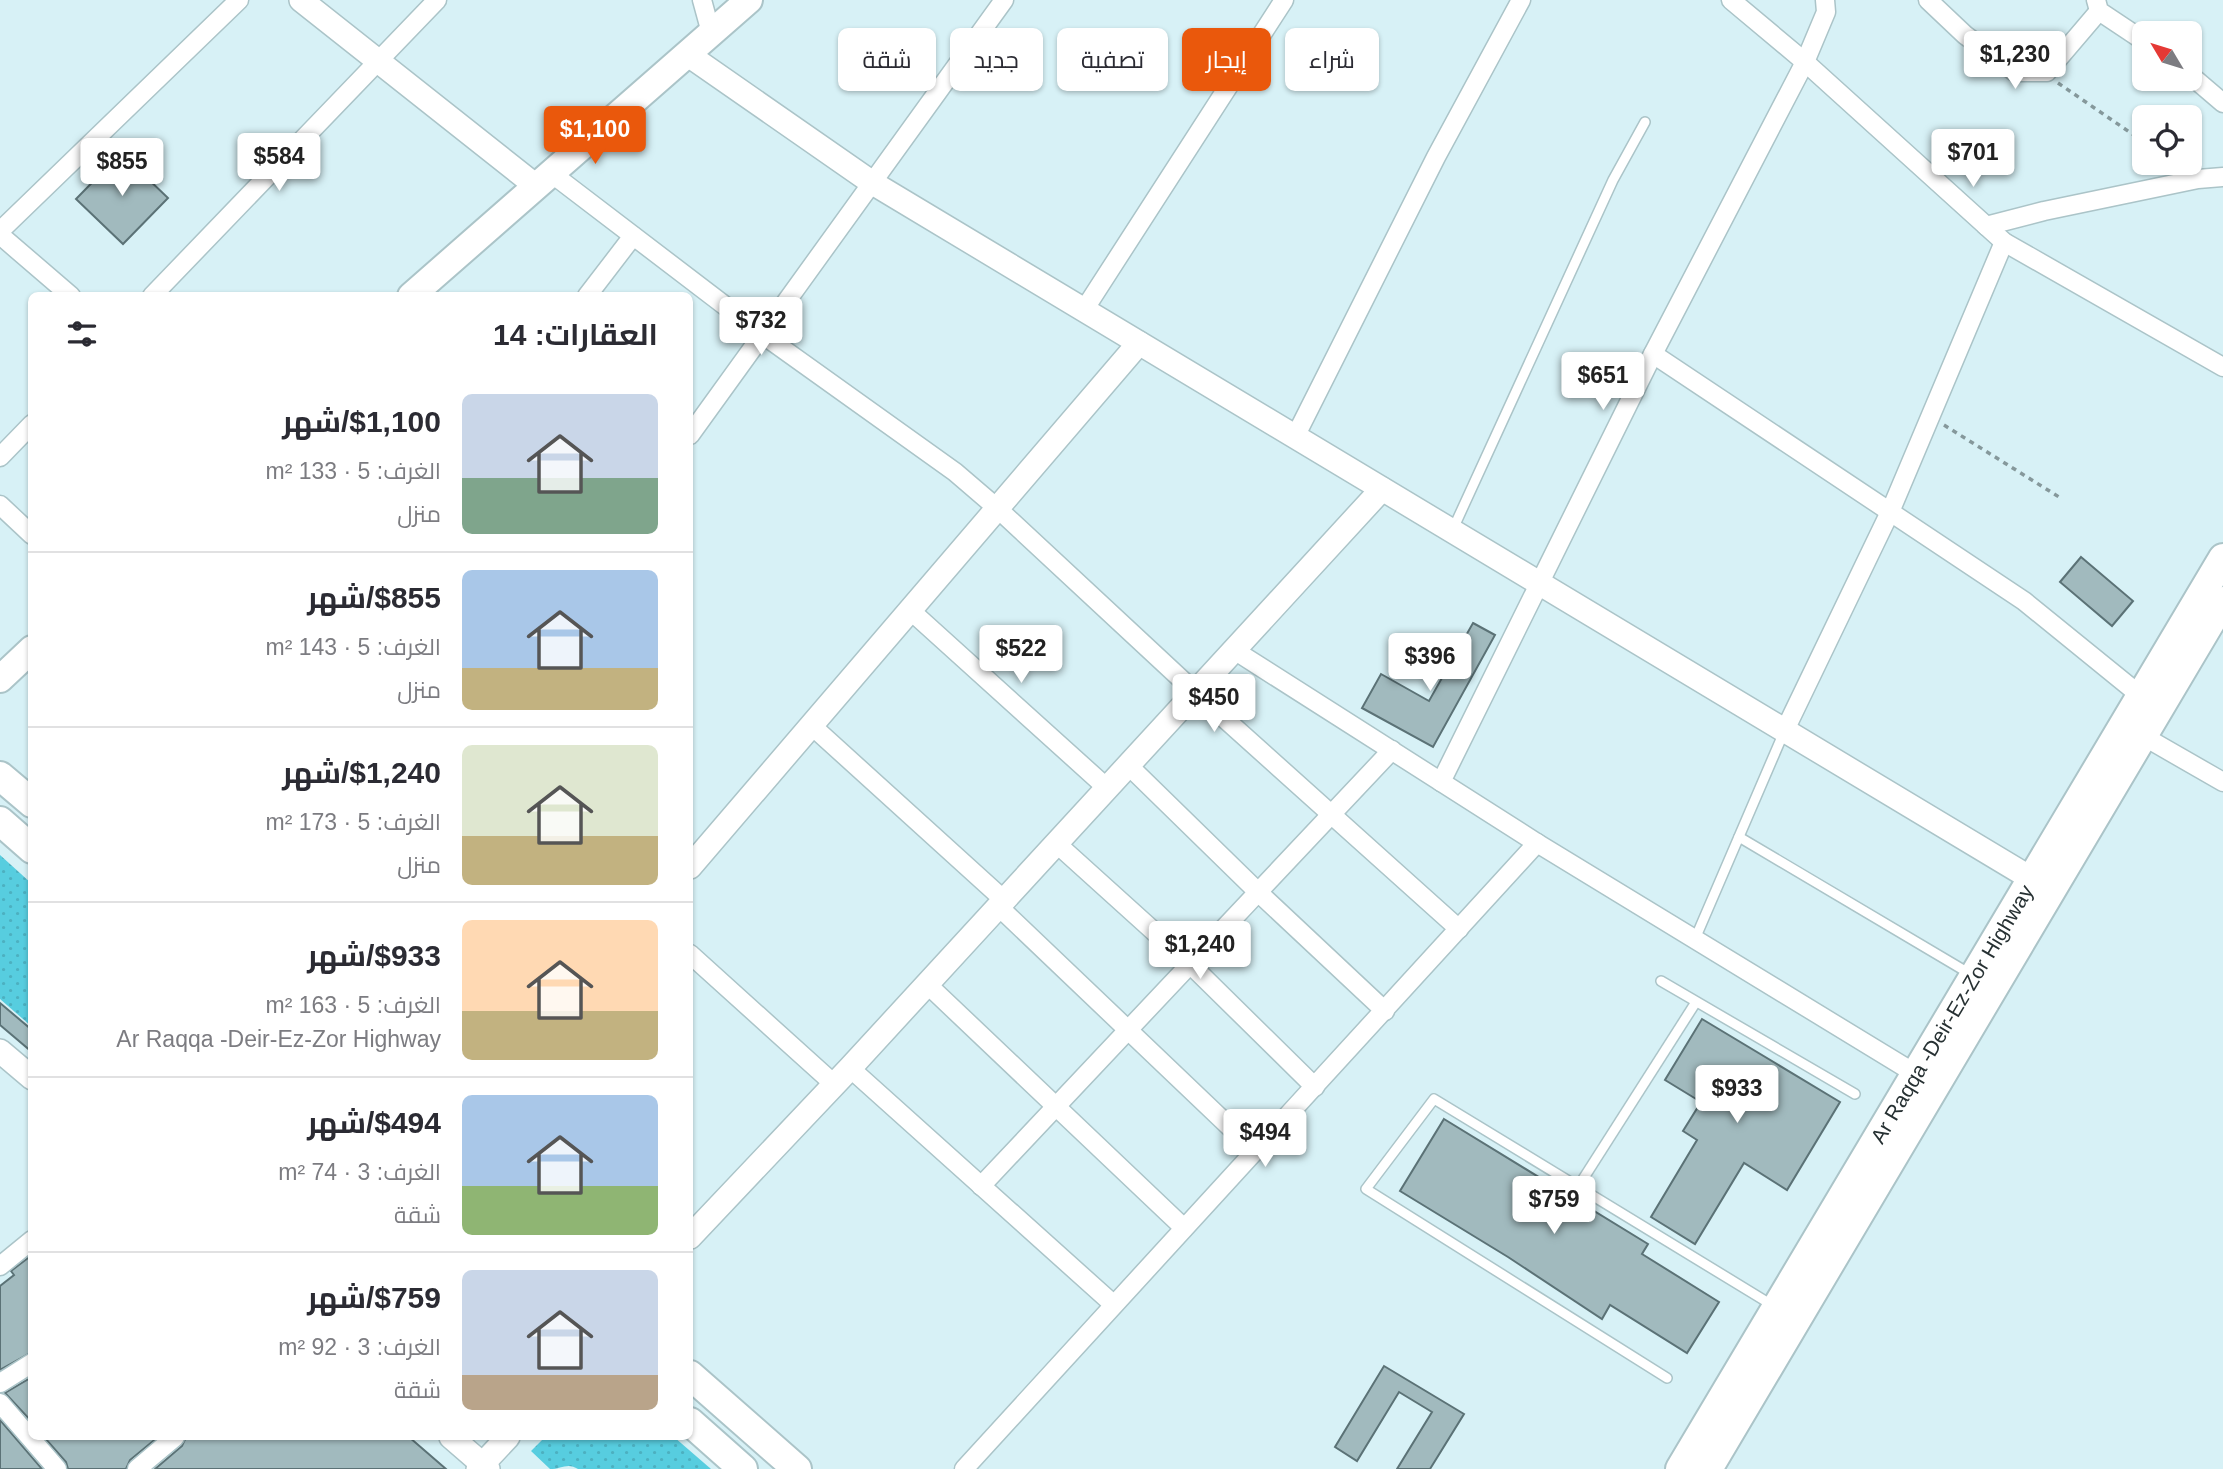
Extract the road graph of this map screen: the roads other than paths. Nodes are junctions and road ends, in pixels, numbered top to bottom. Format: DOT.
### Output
graph roads {
  1 [pos="239,0"];
  2 [pos="301,0"];
  3 [pos="437,0"];
  4 [pos="702,0"];
  5 [pos="749,0"];
  6 [pos="1004,0"];
  7 [pos="1284,0"];
  8 [pos="1521,0"];
  9 [pos="1731,0"];
  10 [pos="1825,0"];
  11 [pos="1928,0"];
  12 [pos="2097,6"];
  13 [pos="2132,32"];
  14 [pos="711,33"];
  15 [pos="687,54"];
  16 [pos="1805,62"];
  17 [pos="378,63"];
  18 [pos="2202,85"];
  19 [pos="2223,103"];
  20 [pos="1645,122"];
  21 [pos="2223,177"];
  22 [pos="543,179"];
  23 [pos="871,182"];
  24 [pos="1986,226"];
  25 [pos="0,233"];
  26 [pos="633,236"];
  27 [pos="2004,242"];
  28 [pos="66,292"];
  29 [pos="156,292"];
  30 [pos="416,292"];
  31 [pos="590,292"];
  32 [pos="1084,310"];
  33 [pos="762,334"];
  34 [pos="1139,343"];
  35 [pos="1653,354"];
  36 [pos="2223,367"];
  37 [pos="28,428"];
  38 [pos="693,431"];
  39 [pos="1295,437"];
  40 [pos="0,457"];
  41 [pos="1382,489"];
  42 [pos="0,505"];
  43 [pos="997,508"];
  44 [pos="1890,512"];
  45 [pos="28,531"];
  46 [pos="1452,531"];
  47 [pos="2223,558"];
  48 [pos="1539,583"];
  49 [pos="2223,601"];
  50 [pos="909,610"];
  51 [pos="1234,650"];
  52 [pos="28,653"];
  53 [pos="0,679"];
  54 [pos="1195,692"];
  55 [pos="2141,696"];
  56 [pos="811,725"];
  57 [pos="1784,730"];
  58 [pos="2143,736"];
  59 [pos="1392,750"];
  60 [pos="1128,765"];
  61 [pos="0,776"];
  62 [pos="1441,782"];
  63 [pos="2223,782"];
  64 [pos="1107,788"];
  65 [pos="28,800"];
  66 [pos="1331,814"];
  67 [pos="0,821"];
  68 [pos="1739,837"];
  69 [pos="1537,843"];
  70 [pos="1056,844"];
  71 [pos="28,846"];
  72 [pos="693,863"];
  73 [pos="2032,879"];
  74 [pos="1258,892"];
  75 [pos="1001,903"];
  76 [pos="1459,929"];
  77 [pos="1695,939"];
  78 [pos="693,956"];
  79 [pos="1190,964"];
  80 [pos="1974,976"];
  81 [pos="1661,981"];
  82 [pos="927,984"];
  83 [pos="1696,1002"];
  84 [pos="1385,1011"];
  85 [pos="1127,1030"];
  86 [pos="0,1051"];
  87 [pos="1916,1074"];
  88 [pos="28,1075"];
  89 [pos="842,1076"];
  90 [pos="1315,1087"];
  91 [pos="1855,1094"];
  92 [pos="1056,1106"];
  93 [pos="1255,1151"];
  94 [pos="981,1186"];
  95 [pos="1577,1187"];
  96 [pos="1184,1228"];
  97 [pos="693,1234"];
  98 [pos="28,1243"];
  99 [pos="0,1266"];
  100 [pos="1112,1304"];
  101 [pos="1776,1308"];
  102 [pos="28,1366"];
  103 [pos="693,1378"];
  104 [pos="1667,1378"];
  105 [pos="0,1383"];
  106 [pos="0,1403"];
  107 [pos="693,1425"];
  108 [pos="28,1435"];
  109 [pos="32,1440"];
  110 [pos="171,1440"];
  111 [pos="454,1440"];
  112 [pos="506,1440"];
  113 [pos="483,1468"];
  114 [pos="57,1469"];
  115 [pos="137,1469"];
  116 [pos="743,1469"];
  117 [pos="797,1469"];
  118 [pos="964,1469"];
  119 [pos="1680,1469"];
  120 [pos="1708,1469"];
  1 -- 25 [label="street"];
  2 -- 17 [label="street"];
  3 -- 17 [label="street"];
  4 -- 14 [label="street"];
  5 -- 14 [label="main road"];
  6 -- 23 [label="street"];
  7 -- 32 [label="street"];
  8 -- 39 [label="street"];
  9 -- 16 [label="street"];
  10 -- 16 [label="street"];
  11 -- 12 [label="street"];
  12 -- 13 [label="street"];
  14 -- 15 [label="main road"];
  15 -- 22 [label="main road"];
  15 -- 23 [label="street"];
  16 -- 24 [label="street"];
  16 -- 35 [label="street"];
  17 -- 22 [label="street"];
  17 -- 29 [label="street"];
  18 -- 19 [label="street"];
  20 -- 46 [label="lane"];
  21 -- 24 [label="street"];
  22 -- 26 [label="street"];
  22 -- 30 [label="main road"];
  23 -- 32 [label="street"];
  23 -- 33 [label="street"];
  24 -- 27 [label="street"];
  25 -- 28 [label="street"];
  26 -- 31 [label="street"];
  26 -- 33 [label="street"];
  27 -- 36 [label="street"];
  27 -- 44 [label="street"];
  32 -- 34 [label="street"];
  33 -- 38 [label="street"];
  33 -- 43 [label="street"];
  34 -- 39 [label="street"];
  34 -- 43 [label="street"];
  35 -- 44 [label="street"];
  35 -- 48 [label="street"];
  37 -- 40 [label="street"];
  39 -- 41 [label="street"];
  41 -- 46 [label="street"];
  41 -- 51 [label="street"];
  42 -- 45 [label="street"];
  43 -- 50 [label="street"];
  43 -- 54 [label="street"];
  44 -- 55 [label="street"];
  44 -- 57 [label="street"];
  46 -- 48 [label="street"];
  47 -- 55 [label="main road, Ar Raqqa -Deir-Ez-Zor Highway"];
  48 -- 57 [label="street"];
  48 -- 62 [label="street"];
  49 -- 58 [label="main road, Ar Raqqa -Deir-Ez-Zor Highway"];
  50 -- 56 [label="street"];
  50 -- 64 [label="street"];
  51 -- 54 [label="street"];
  51 -- 59 [label="street"];
  52 -- 53 [label="main road"];
  54 -- 60 [label="street"];
  54 -- 66 [label="street"];
  55 -- 73 [label="main road, Ar Raqqa -Deir-Ez-Zor Highway"];
  56 -- 72 [label="street"];
  56 -- 75 [label="street"];
  57 -- 68 [label="lane"];
  57 -- 73 [label="street"];
  58 -- 63 [label="street"];
  58 -- 120 [label="main road, Ar Raqqa -Deir-Ez-Zor Highway"];
  59 -- 62 [label="street"];
  59 -- 66 [label="street"];
  60 -- 64 [label="street"];
  60 -- 74 [label="street"];
  61 -- 65 [label="main road"];
  62 -- 69 [label="street"];
  64 -- 70 [label="street"];
  66 -- 74 [label="street"];
  66 -- 76 [label="street"];
  67 -- 71 [label="main road"];
  68 -- 77 [label="lane"];
  68 -- 80 [label="lane"];
  69 -- 76 [label="street"];
  69 -- 77 [label="street"];
  70 -- 75 [label="street"];
  70 -- 79 [label="street"];
  73 -- 80 [label="main road, Ar Raqqa -Deir-Ez-Zor Highway"];
  74 -- 79 [label="street"];
  74 -- 84 [label="street"];
  75 -- 82 [label="street"];
  75 -- 85 [label="street"];
  76 -- 84 [label="street"];
  77 -- 87 [label="street"];
  78 -- 89 [label="street"];
  79 -- 85 [label="street"];
  79 -- 90 [label="street"];
  80 -- 87 [label="main road, Ar Raqqa -Deir-Ez-Zor Highway"];
  81 -- 83 [label="lane"];
  82 -- 89 [label="street"];
  82 -- 92 [label="street"];
  83 -- 91 [label="lane"];
  83 -- 95 [label="lane"];
  84 -- 90 [label="street"];
  85 -- 92 [label="street"];
  85 -- 93 [label="street"];
  86 -- 88 [label="street"];
  87 -- 101 [label="main road, Ar Raqqa -Deir-Ez-Zor Highway"];
  89 -- 94 [label="street"];
  89 -- 97 [label="street"];
  90 -- 93 [label="street"];
  92 -- 94 [label="street"];
  92 -- 96 [label="street"];
  93 -- 96 [label="street"];
  94 -- 100 [label="street"];
  95 -- 101 [label="lane"];
  95 -- 104 [label="lane"];
  96 -- 100 [label="street"];
  98 -- 99 [label="street"];
  100 -- 118 [label="street"];
  101 -- 119 [label="main road, Ar Raqqa -Deir-Ez-Zor Highway"];
  102 -- 105 [label="street"];
  103 -- 117 [label="main road"];
  106 -- 108 [label="street"];
  107 -- 116 [label="main road"];
  109 -- 114 [label="street"];
  110 -- 115 [label="street"];
  111 -- 113 [label="street"];
  112 -- 113 [label="street"];
}
